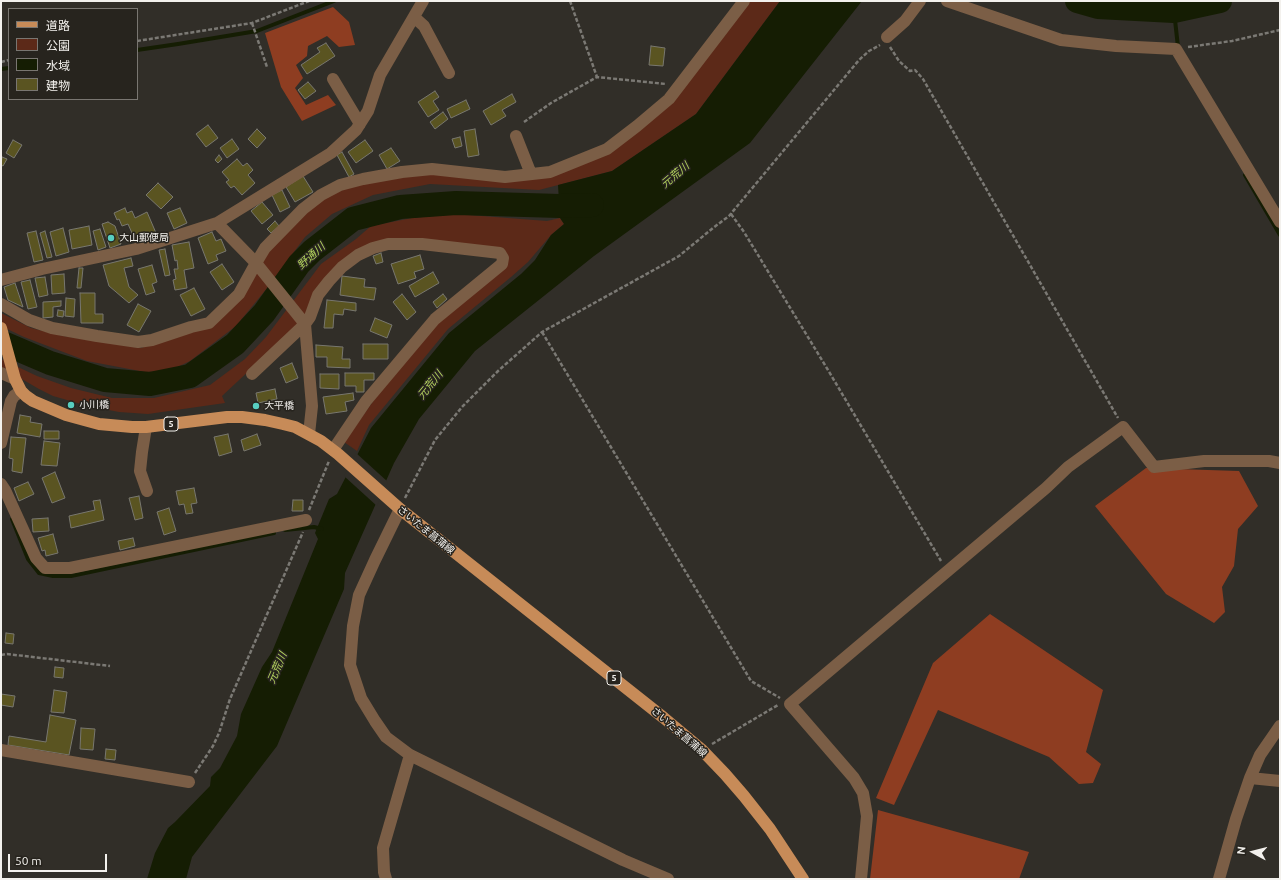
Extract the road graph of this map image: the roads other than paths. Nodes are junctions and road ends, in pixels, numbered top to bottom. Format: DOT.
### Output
graph roads {
  1 [pos="423,1"];
  2 [pos="744,1"];
  3 [pos="920,1"];
  4 [pos="947,1"];
  5 [pos="414,17"];
  6 [pos="887,37"];
  7 [pos="449,73"];
  8 [pos="333,79"];
  9 [pos="360,124"];
  10 [pos="516,136"];
  11 [pos="531,174"];
  12 [pos="1280,222"];
  13 [pos="216,223"];
  14 [pos="256,264"];
  15 [pos="1,280"];
  16 [pos="1,304"];
  17 [pos="304,322"];
  18 [pos="1,328"];
  19 [pos="1,373"];
  20 [pos="252,374"];
  21 [pos="15,377"];
  22 [pos="20,391"];
  23 [pos="146,427"];
  24 [pos="309,434"];
  25 [pos="1,443"];
  26 [pos="335,452"];
  27 [pos="1280,463"];
  28 [pos="1,484"];
  29 [pos="147,491"];
  30 [pos="398,507"];
  31 [pos="306,520"];
  32 [pos="1280,726"];
  33 [pos="1,750"];
  34 [pos="410,755"];
  35 [pos="1250,778"];
  36 [pos="1280,781"];
  37 [pos="190,782"];
  38 [pos="386,879"];
  39 [pos="668,879"];
  40 [pos="803,879"];
  41 [pos="861,879"];
  42 [pos="1219,879"];
  1 -- 5 [label="street"];
  2 -- 11 [label="street"];
  3 -- 6 [label="street"];
  4 -- 12 [label="street"];
  5 -- 7 [label="street"];
  5 -- 9 [label="street"];
  8 -- 9 [label="street"];
  9 -- 13 [label="street"];
  10 -- 11 [label="street"];
  11 -- 14 [label="street"];
  13 -- 14 [label="street"];
  13 -- 15 [label="street"];
  14 -- 16 [label="street"];
  14 -- 17 [label="street"];
  17 -- 20 [label="street"];
  17 -- 24 [label="street"];
  17 -- 26 [label="street"];
  18 -- 21 [label="main road"];
  19 -- 21 [label="street"];
  21 -- 22 [label="main road"];
  22 -- 23 [label="main road, さいたま菖蒲線 / 5"];
  22 -- 25 [label="street"];
  23 -- 24 [label="main road, さいたま菖蒲線 / 5"];
  23 -- 29 [label="street"];
  24 -- 26 [label="main road, さいたま菖蒲線 / 5"];
  26 -- 30 [label="main road, さいたま菖蒲線 / 5"];
  27 -- 41 [label="street"];
  28 -- 31 [label="street"];
  30 -- 34 [label="street"];
  30 -- 40 [label="main road, さいたま菖蒲線 / 5"];
  32 -- 35 [label="street"];
  33 -- 37 [label="street"];
  34 -- 38 [label="street"];
  34 -- 39 [label="street"];
  35 -- 36 [label="street"];
  35 -- 42 [label="street"];
}
